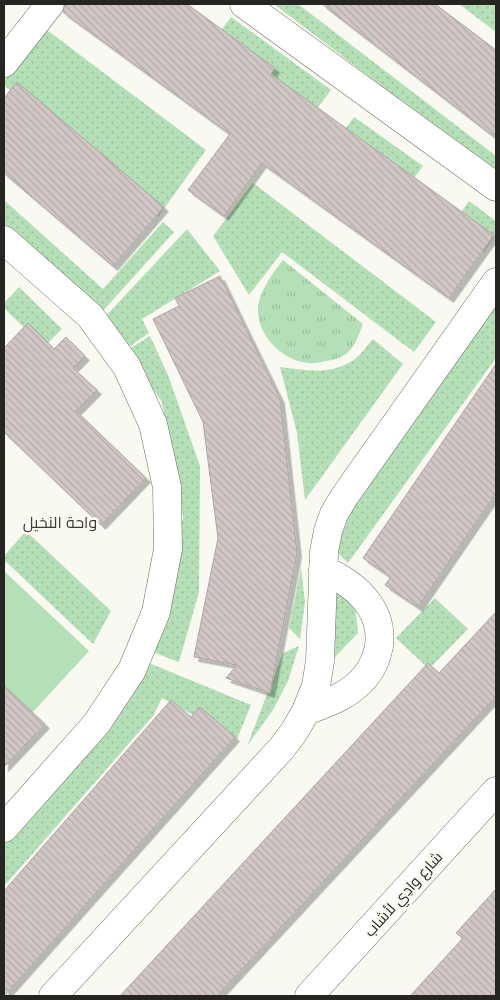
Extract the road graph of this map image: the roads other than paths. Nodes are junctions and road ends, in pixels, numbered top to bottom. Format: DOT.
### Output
graph roads {
  1 [pos="50,4"];
  2 [pos="244,4"];
  3 [pos="4,63"];
  4 [pos="496,187"];
  5 [pos="4,240"];
  6 [pos="496,282"];
  7 [pos="323,570"];
  8 [pos="306,711"];
  9 [pos="496,791"];
  10 [pos="4,828"];
  11 [pos="53,996"];
  12 [pos="309,996"];
  1 -- 3 [label="street"];
  2 -- 4 [label="street"];
  5 -- 10 [label="street"];
  6 -- 7 [label="street"];
  7 -- 8 [label="street"];
  7 -- 8 [label="street"];
  8 -- 11 [label="street"];
  9 -- 12 [label="street, شارع وادِي لأشاب"];
}
